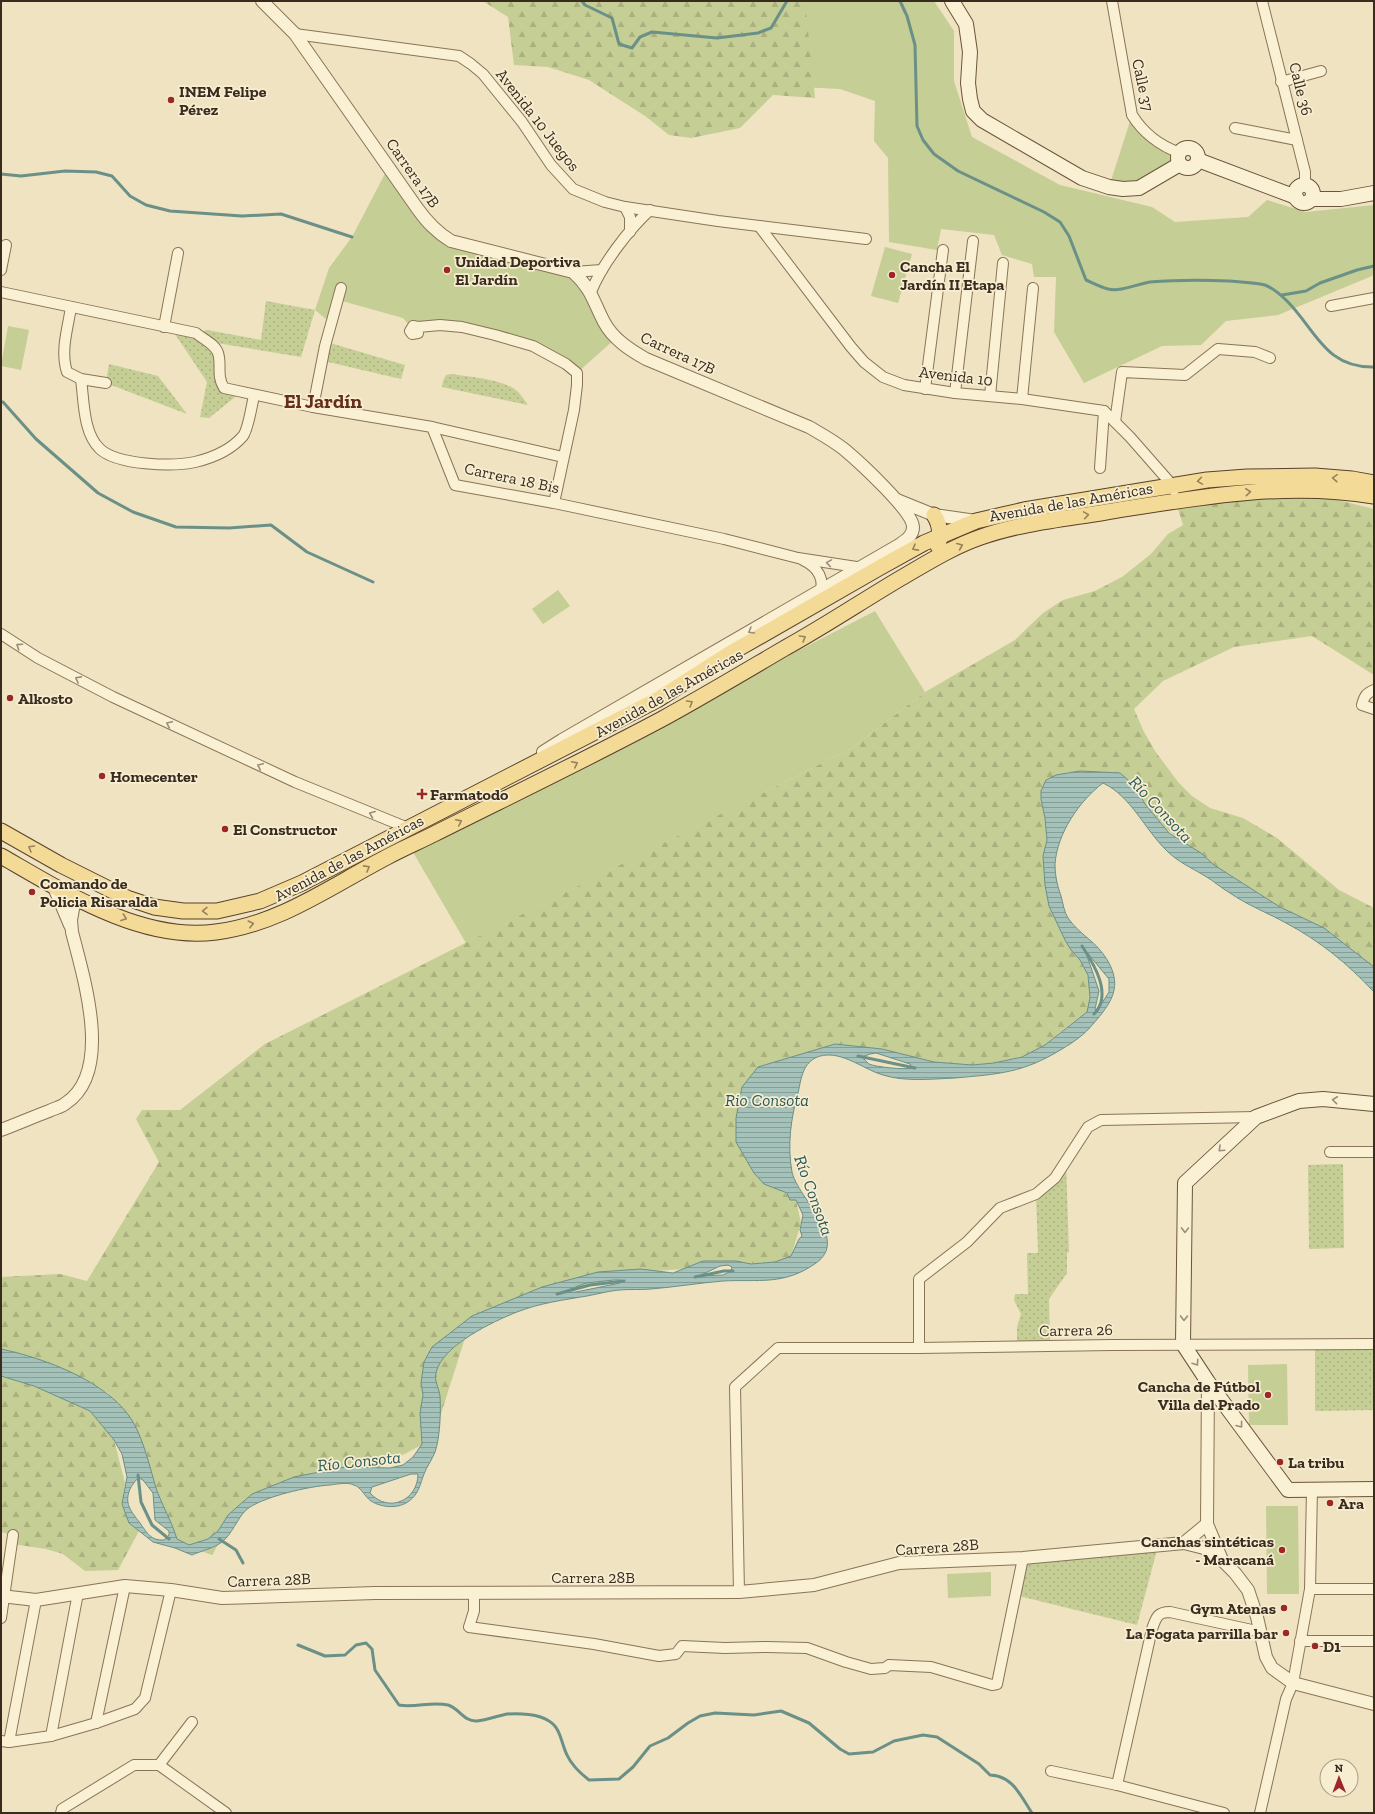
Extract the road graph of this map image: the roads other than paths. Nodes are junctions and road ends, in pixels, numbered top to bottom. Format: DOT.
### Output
graph roads {
  1 [pos="262,1"];
  2 [pos="952,1"];
  3 [pos="1112,1"];
  4 [pos="1262,1"];
  5 [pos="295,34"];
  6 [pos="1321,71"];
  7 [pos="1282,82"];
  8 [pos="1235,128"];
  9 [pos="1297,140"];
  10 [pos="1180,159"];
  11 [pos="1305,185"];
  12 [pos="1374,193"];
  13 [pos="1296,197"];
  14 [pos="1312,199"];
  15 [pos="625,207"];
  16 [pos="650,210"];
  17 [pos="759,226"];
  18 [pos="630,232"];
  19 [pos="866,239"];
  20 [pos="973,241"];
  21 [pos="6,245"];
  22 [pos="944,250"];
  23 [pos="178,253"];
  24 [pos="1003,263"];
  25 [pos="1,270"];
  26 [pos="602,270"];
  27 [pos="573,272"];
  28 [pos="341,288"];
  29 [pos="1033,288"];
  30 [pos="1,292"];
  31 [pos="591,292"];
  32 [pos="1374,298"];
  33 [pos="1331,306"];
  34 [pos="71,307"];
  35 [pos="164,326"];
  36 [pos="418,327"];
  37 [pos="1270,358"];
  38 [pos="81,379"];
  39 [pos="106,383"];
  40 [pos="925,389"];
  41 [pos="955,393"];
  42 [pos="254,395"];
  43 [pos="990,396"];
  44 [pos="1022,399"];
  45 [pos="313,407"];
  46 [pos="1104,411"];
  47 [pos="1115,422"];
  48 [pos="432,427"];
  49 [pos="563,457"];
  50 [pos="1100,468"];
  51 [pos="1374,483"];
  52 [pos="1173,486"];
  53 [pos="1374,496"];
  54 [pos="896,500"];
  55 [pos="1177,501"];
  56 [pos="554,503"];
  57 [pos="934,515"];
  58 [pos="976,521"];
  59 [pos="940,536"];
  60 [pos="798,558"];
  61 [pos="860,568"];
  62 [pos="879,568"];
  63 [pos="890,585"];
  64 [pos="821,590"];
  65 [pos="814,606"];
  66 [pos="1,634"];
  67 [pos="727,682"];
  68 [pos="1374,690"];
  69 [pos="1374,710"];
  70 [pos="510,776"];
  71 [pos="408,828"];
  72 [pos="1,831"];
  73 [pos="1,856"];
  74 [pos="389,856"];
  75 [pos="53,885"];
  76 [pos="75,898"];
  77 [pos="72,932"];
  78 [pos="1374,1104"];
  79 [pos="1256,1117"];
  80 [pos="1,1130"];
  81 [pos="1330,1152"];
  82 [pos="1374,1152"];
  83 [pos="1183,1344"];
  84 [pos="1374,1344"];
  85 [pos="919,1348"];
  86 [pos="1208,1382"];
  87 [pos="1374,1489"];
  88 [pos="1312,1490"];
  89 [pos="1207,1524"];
  90 [pos="13,1535"];
  91 [pos="1184,1543"];
  92 [pos="1023,1558"];
  93 [pos="1222,1560"];
  94 [pos="125,1586"];
  95 [pos="1310,1589"];
  96 [pos="1374,1589"];
  97 [pos="171,1590"];
  98 [pos="739,1592"];
  99 [pos="78,1593"];
  100 [pos="474,1593"];
  101 [pos="3,1597"];
  102 [pos="36,1600"];
  103 [pos="1,1618"];
  104 [pos="1261,1632"];
  105 [pos="1300,1641"];
  106 [pos="1374,1641"];
  107 [pos="1293,1683"];
  108 [pos="1374,1704"];
  109 [pos="192,1722"];
  110 [pos="96,1723"];
  111 [pos="51,1736"];
  112 [pos="5,1742"];
  113 [pos="159,1765"];
  114 [pos="1051,1771"];
  115 [pos="1117,1785"];
  116 [pos="61,1813"];
  117 [pos="226,1813"];
  118 [pos="1224,1813"];
  119 [pos="1260,1813"];
  1 -- 5 [label="street, Carrera 17B"];
  2 -- 10 [label="main road"];
  3 -- 10 [label="street, Calle 37"];
  4 -- 7 [label="street, Calle 36"];
  5 -- 15 [label="street, Avenida 10 Juegos"];
  5 -- 27 [label="street, Carrera 17B"];
  6 -- 7 [label="street"];
  7 -- 9 [label="street, Calle 36"];
  8 -- 9 [label="street"];
  9 -- 11 [label="street, Calle 36"];
  10 -- 13 [label="main road"];
  11 -- 13 [label="main road"];
  11 -- 14 [label="main road"];
  12 -- 14 [label="main road"];
  13 -- 14 [label="main road"];
  15 -- 16 [label="street, Avenida 10 Juegos"];
  15 -- 18 [label="street"];
  16 -- 17 [label="street, Avenida 10 Juegos"];
  16 -- 18 [label="street"];
  17 -- 19 [label="street, Avenida 10 Juegos"];
  17 -- 40 [label="street, Avenida 10"];
  18 -- 26 [label="street"];
  20 -- 41 [label="street"];
  21 -- 25 [label="street"];
  22 -- 40 [label="street"];
  23 -- 35 [label="street"];
  24 -- 43 [label="street"];
  26 -- 27 [label="street"];
  26 -- 31 [label="street"];
  27 -- 31 [label="street, Carrera 17B"];
  28 -- 45 [label="street"];
  29 -- 44 [label="street"];
  30 -- 34 [label="street"];
  31 -- 54 [label="street, Carrera 17B"];
  32 -- 33 [label="street"];
  34 -- 35 [label="street"];
  34 -- 38 [label="street"];
  35 -- 42 [label="street"];
  36 -- 49 [label="street"];
  37 -- 47 [label="street"];
  38 -- 39 [label="street"];
  38 -- 42 [label="street"];
  40 -- 41 [label="street, Avenida 10"];
  41 -- 43 [label="street, Avenida 10"];
  42 -- 45 [label="street"];
  43 -- 44 [label="street, Avenida 10"];
  44 -- 46 [label="street, Avenida 10"];
  45 -- 48 [label="street"];
  46 -- 47 [label="street"];
  46 -- 50 [label="street"];
  47 -- 52 [label="street"];
  48 -- 49 [label="street"];
  48 -- 56 [label="street, Carrera 18 Bis"];
  49 -- 56 [label="street"];
  51 -- 52 [label="main road, Avenida de las Américas, one-way"];
  52 -- 55 [label="street"];
  52 -- 58 [label="main road, Avenida de las Américas"];
  55 -- 53 [label="main road, Avenida de las Américas, one-way"];
  54 -- 57 [label="street, Carrera 17B"];
  54 -- 61 [label="street, Carrera 17B"];
  63 -- 55 [label="main road, Avenida de las Américas, one-way"];
  56 -- 60 [label="street, Carrera 18 Bis"];
  57 -- 58 [label="street, Carrera 17B"];
  57 -- 59 [label="main road"];
  58 -- 59 [label="main road, Avenida de las Américas"];
  59 -- 62 [label="main road, Avenida de las Américas, one-way"];
  59 -- 63 [label="main road"];
  61 -- 60 [label="street, Carrera 18 Bis, one-way"];
  60 -- 64 [label="street, Carrera 18 Bis"];
  61 -- 62 [label="street, Carrera 18 Bis"];
  61 -- 64 [label="street, Carrera 18 Bis"];
  62 -- 65 [label="main road, Avenida de las Américas"];
  67 -- 63 [label="main road, Avenida de las Américas, one-way"];
  64 -- 65 [label="street"];
  64 -- 70 [label="street, Carrera 18 Bis, one-way"];
  65 -- 67 [label="main road"];
  65 -- 70 [label="main road, Avenida de las Américas"];
  71 -- 66 [label="street, one-way"];
  74 -- 67 [label="main road, Avenida de las Américas, one-way"];
  68 -- 69 [label="street"];
  70 -- 71 [label="main road, Avenida de las Américas"];
  71 -- 72 [label="main road, Avenida de las Américas, one-way"];
  71 -- 74 [label="main road"];
  73 -- 75 [label="main road, Avenida de las Américas"];
  76 -- 74 [label="main road, Avenida de las Américas, one-way"];
  75 -- 76 [label="main road, Avenida de las Américas"];
  75 -- 77 [label="street"];
  76 -- 77 [label="street"];
  77 -- 80 [label="street"];
  78 -- 79 [label="main road, one-way"];
  79 -- 83 [label="main road, one-way"];
  79 -- 85 [label="street"];
  81 -- 82 [label="street"];
  83 -- 84 [label="street, Carrera 26"];
  83 -- 85 [label="street, Carrera 26"];
  83 -- 86 [label="main road, one-way"];
  85 -- 98 [label="street, Carrera 26"];
  86 -- 88 [label="main road, one-way"];
  86 -- 89 [label="street"];
  87 -- 88 [label="main road"];
  88 -- 95 [label="street"];
  89 -- 91 [label="street"];
  89 -- 93 [label="street"];
  90 -- 101 [label="street"];
  91 -- 92 [label="street, Carrera 28B"];
  91 -- 93 [label="street, Carrera 28B"];
  92 -- 98 [label="street, Carrera 28B"];
  92 -- 100 [label="street"];
  93 -- 104 [label="street"];
  94 -- 97 [label="street, Carrera 28B"];
  94 -- 99 [label="street, Carrera 28B"];
  94 -- 110 [label="street"];
  95 -- 96 [label="street"];
  95 -- 105 [label="street"];
  97 -- 100 [label="street, Carrera 28B"];
  97 -- 110 [label="street"];
  98 -- 100 [label="street, Carrera 28B"];
  99 -- 102 [label="street, Carrera 28B"];
  99 -- 111 [label="street"];
  101 -- 102 [label="street, Carrera 28B"];
  101 -- 103 [label="street"];
  102 -- 112 [label="street"];
  104 -- 107 [label="street"];
  104 -- 115 [label="street"];
  105 -- 106 [label="street"];
  105 -- 107 [label="street"];
  107 -- 108 [label="street"];
  107 -- 119 [label="street"];
  109 -- 113 [label="street"];
  110 -- 111 [label="street"];
  111 -- 112 [label="street"];
  113 -- 116 [label="street"];
  113 -- 117 [label="street"];
  114 -- 115 [label="street"];
  115 -- 118 [label="street"];
}
